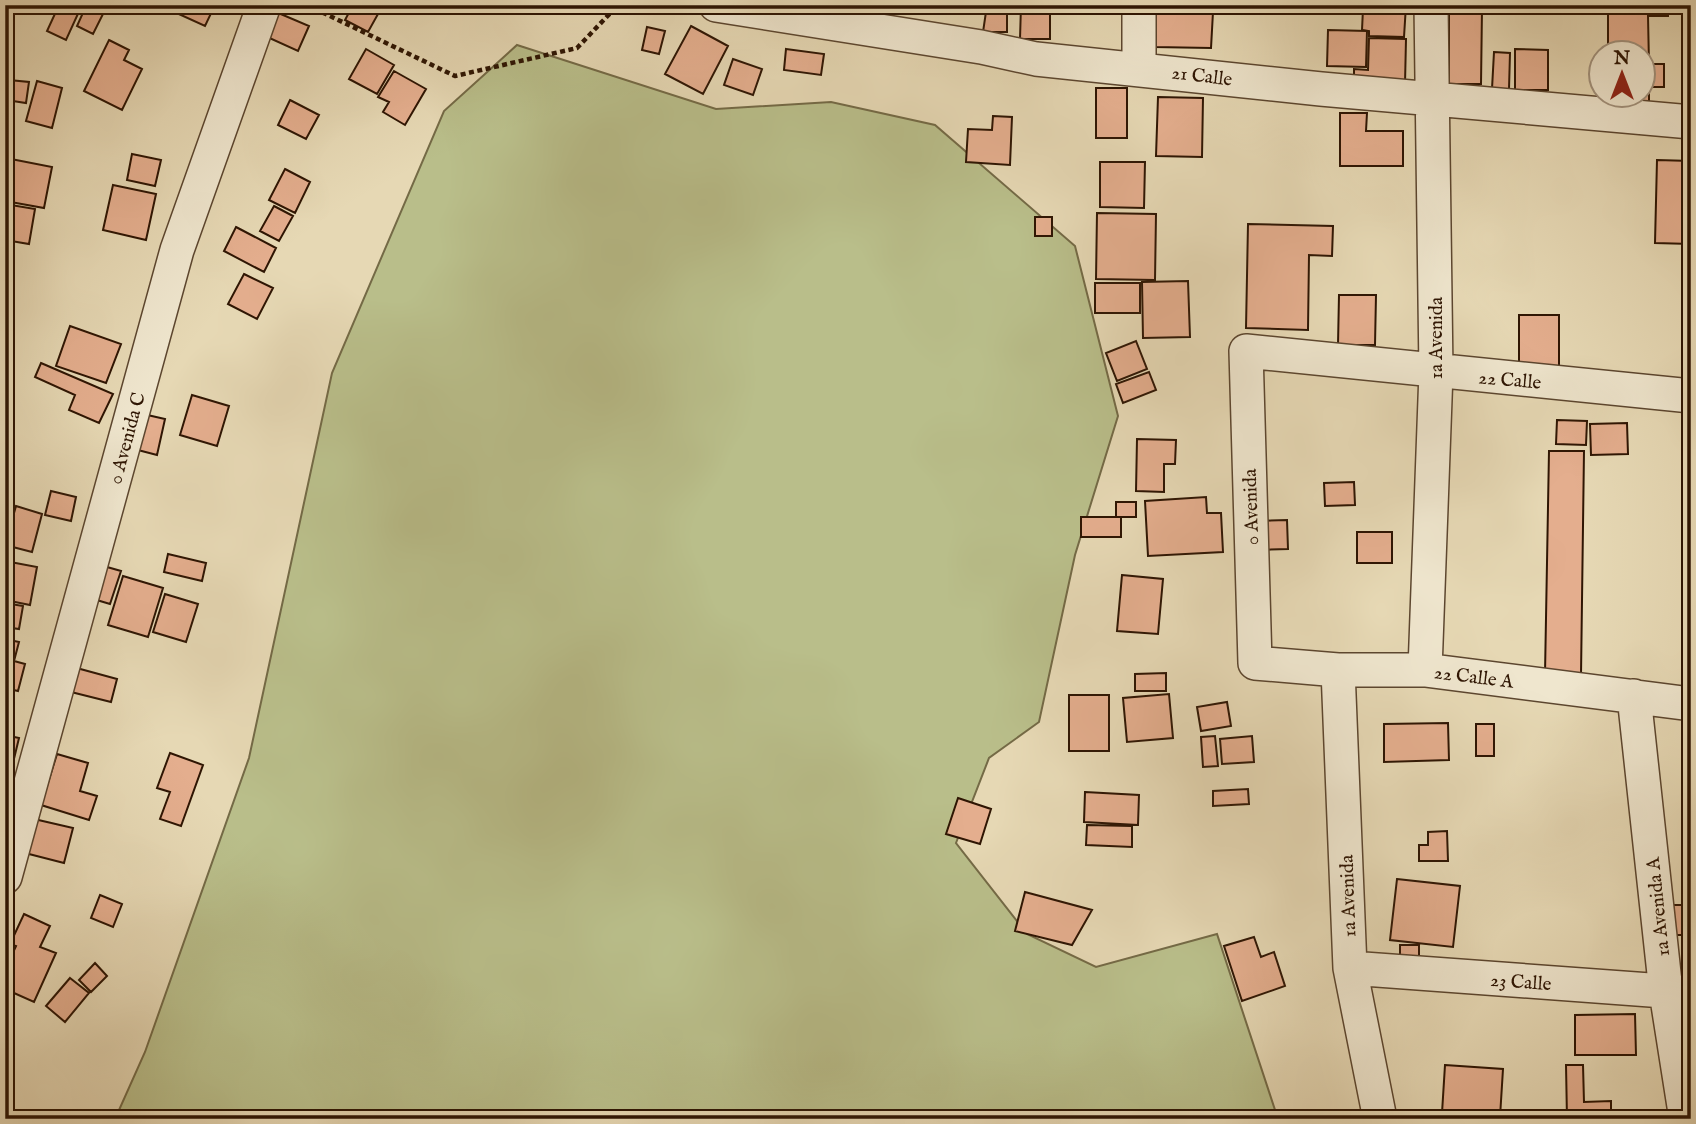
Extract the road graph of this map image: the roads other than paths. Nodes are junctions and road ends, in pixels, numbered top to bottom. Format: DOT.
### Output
graph roads {
  1 [pos="264,5"];
  2 [pos="716,5"];
  3 [pos="1139,5"];
  4 [pos="1431,5"];
  5 [pos="1139,68"];
  6 [pos="1432,98"];
  7 [pos="1691,122"];
  8 [pos="1245,351"];
  9 [pos="1436,372"];
  10 [pos="1691,396"];
  11 [pos="1255,663"];
  12 [pos="1338,670"];
  13 [pos="1425,670"];
  14 [pos="1634,695"];
  15 [pos="1691,704"];
  16 [pos="5,877"];
  17 [pos="1350,968"];
  18 [pos="1679,992"];
  19 [pos="1380,1119"];
  20 [pos="1685,1119"];
  1 -- 16 [label="street, 0 Avenida C"];
  2 -- 5 [label="street, 21 Calle"];
  3 -- 5 [label="street"];
  4 -- 6 [label="street, 1a Avenida"];
  5 -- 6 [label="street, 21 Calle"];
  6 -- 7 [label="street, 21 Calle"];
  6 -- 9 [label="street, 1a Avenida"];
  8 -- 9 [label="street, 22 Calle"];
  8 -- 11 [label="street, 0 Avenida"];
  9 -- 10 [label="street, 22 Calle"];
  9 -- 13 [label="street, 1a Avenida"];
  11 -- 12 [label="street, 22 Calle A"];
  12 -- 13 [label="street, 22 Calle A"];
  12 -- 17 [label="street, 1a Avenida"];
  13 -- 14 [label="street, 22 Calle A"];
  14 -- 15 [label="street, 22 Calle A"];
  14 -- 18 [label="street, 1a Avenida A"];
  17 -- 18 [label="street, 23 Calle"];
  17 -- 19 [label="street, 1a Avenida"];
  18 -- 20 [label="street, 1a Avenida A"];
}
